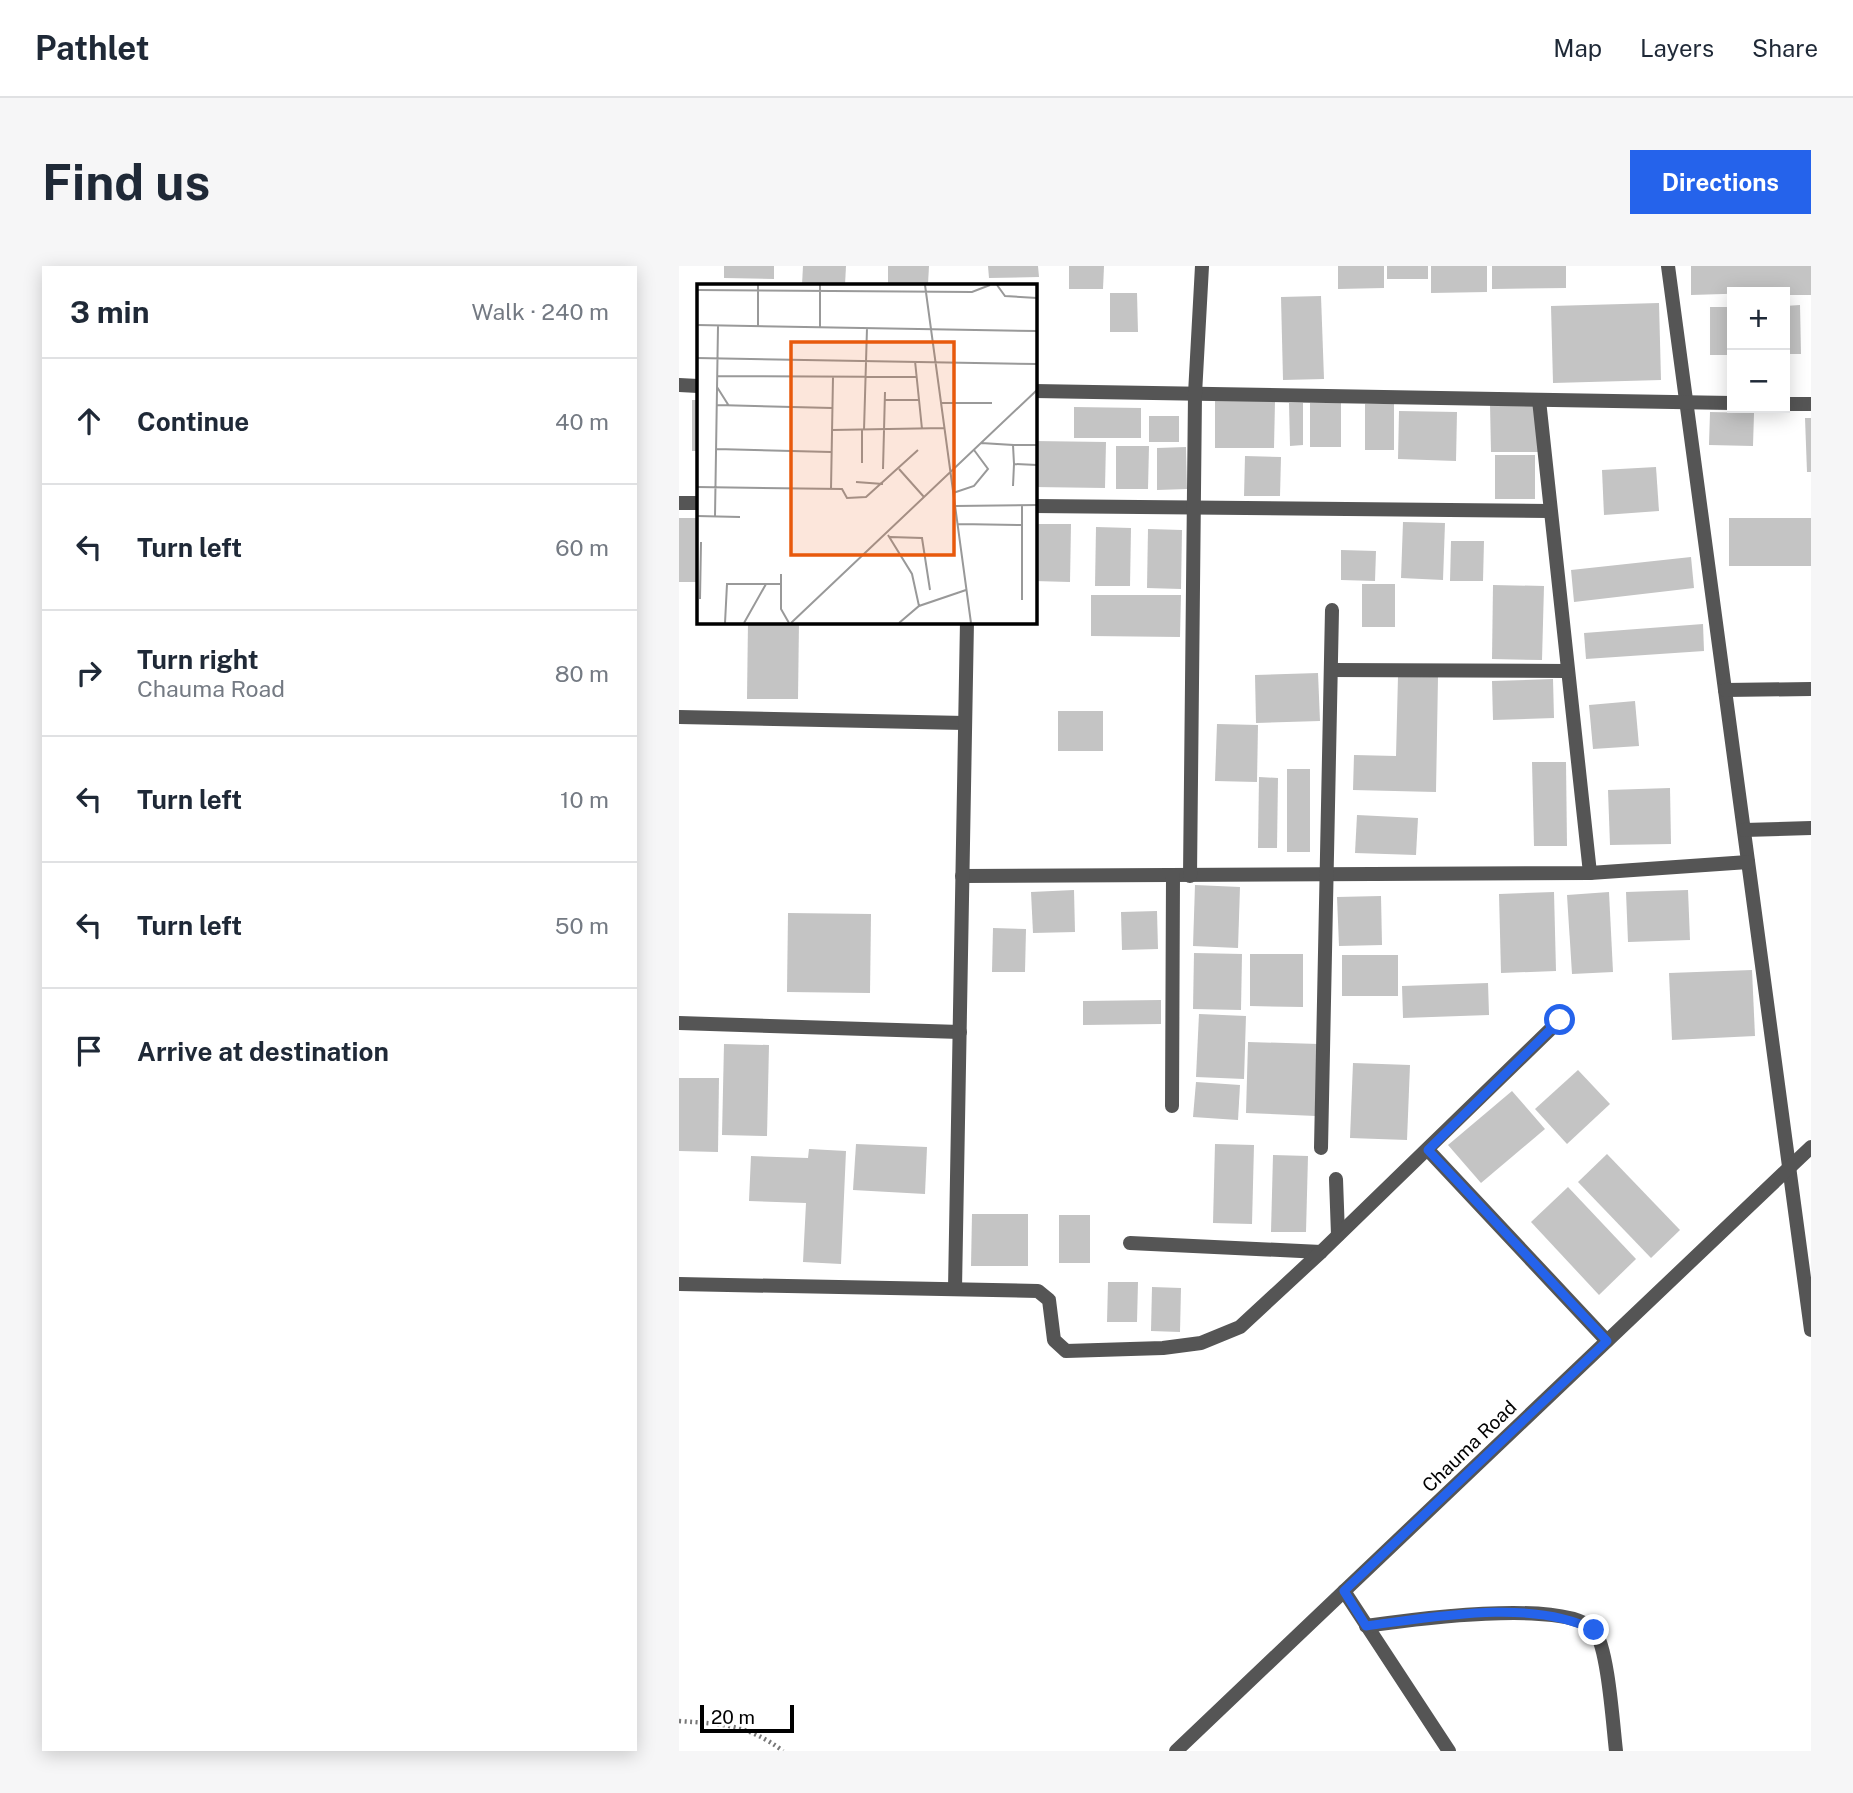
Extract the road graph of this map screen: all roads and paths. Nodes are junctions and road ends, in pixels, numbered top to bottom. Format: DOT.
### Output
graph roads {
  1 [pos="1202,266"];
  2 [pos="1668,266"];
  3 [pos="679,385"];
  4 [pos="697,386"];
  5 [pos="1036,391"];
  6 [pos="1195,394"];
  7 [pos="1539,400"];
  8 [pos="1686,402"];
  9 [pos="1727,403"];
  10 [pos="1790,404"];
  11 [pos="1811,404"];
  12 [pos="679,503"];
  13 [pos="697,503"];
  14 [pos="1036,506"];
  15 [pos="1194,508"];
  16 [pos="1549,511"];
  17 [pos="1332,610"];
  18 [pos="967,623"];
  19 [pos="1331,670"];
  20 [pos="1567,671"];
  21 [pos="1811,689"];
  22 [pos="1725,690"];
  23 [pos="679,717"];
  24 [pos="965,723"];
  25 [pos="1811,828"];
  26 [pos="1744,830"];
  27 [pos="1748,862"];
  28 [pos="1590,873"];
  29 [pos="962,876"];
  30 [pos="1173,876"];
  31 [pos="1189,876"];
  32 [pos="1328,876"];
  33 [pos="1560,1020"];
  34 [pos="679,1023"];
  35 [pos="960,1032"];
  36 [pos="1172,1106"];
  37 [pos="1811,1147"];
  38 [pos="1321,1148"];
  39 [pos="1428,1150"];
  40 [pos="1788,1169"];
  41 [pos="1336,1179"];
  42 [pos="1338,1235"];
  43 [pos="1130,1243"];
  44 [pos="1321,1252"];
  45 [pos="679,1284"];
  46 [pos="955,1289"];
  47 [pos="1811,1322"];
  48 [pos="1607,1341"];
  49 [pos="1344,1591"];
  50 [pos="1366,1626"];
  51 [pos="679,1721"];
  52 [pos="783,1751"];
  53 [pos="1176,1751"];
  54 [pos="1450,1751"];
  55 [pos="1616,1751"];
  1 -- 6 [label="street"];
  2 -- 8 [label="street"];
  3 -- 4 [label="street"];
  5 -- 6 [label="street"];
  6 -- 7 [label="street"];
  6 -- 15 [label="street"];
  7 -- 8 [label="street"];
  7 -- 16 [label="street"];
  8 -- 9 [label="street"];
  8 -- 22 [label="street"];
  10 -- 11 [label="street"];
  12 -- 13 [label="street"];
  14 -- 15 [label="street"];
  15 -- 16 [label="street"];
  15 -- 31 [label="street"];
  16 -- 20 [label="street"];
  17 -- 19 [label="street"];
  18 -- 24 [label="street"];
  19 -- 20 [label="street"];
  19 -- 32 [label="street"];
  20 -- 28 [label="street"];
  21 -- 22 [label="street"];
  22 -- 26 [label="street"];
  23 -- 24 [label="street"];
  24 -- 29 [label="street"];
  25 -- 26 [label="street"];
  26 -- 27 [label="street"];
  27 -- 28 [label="street"];
  27 -- 40 [label="street"];
  28 -- 32 [label="street"];
  29 -- 30 [label="street"];
  29 -- 35 [label="street"];
  30 -- 31 [label="street"];
  30 -- 36 [label="street"];
  31 -- 32 [label="street"];
  32 -- 38 [label="street"];
  33 -- 39 [label="street"];
  34 -- 35 [label="street"];
  35 -- 46 [label="street"];
  37 -- 40 [label="street, Chauma Road"];
  39 -- 42 [label="street"];
  39 -- 48 [label="street"];
  40 -- 47 [label="street"];
  40 -- 48 [label="street, Chauma Road"];
  41 -- 42 [label="street"];
  42 -- 44 [label="street"];
  43 -- 44 [label="street"];
  44 -- 46 [label="street"];
  45 -- 46 [label="street"];
  48 -- 49 [label="street, Chauma Road"];
  49 -- 50 [label="street"];
  49 -- 53 [label="street, Chauma Road"];
  50 -- 54 [label="street"];
  50 -- 55 [label="street"];
  51 -- 52 [label="path"];
}
